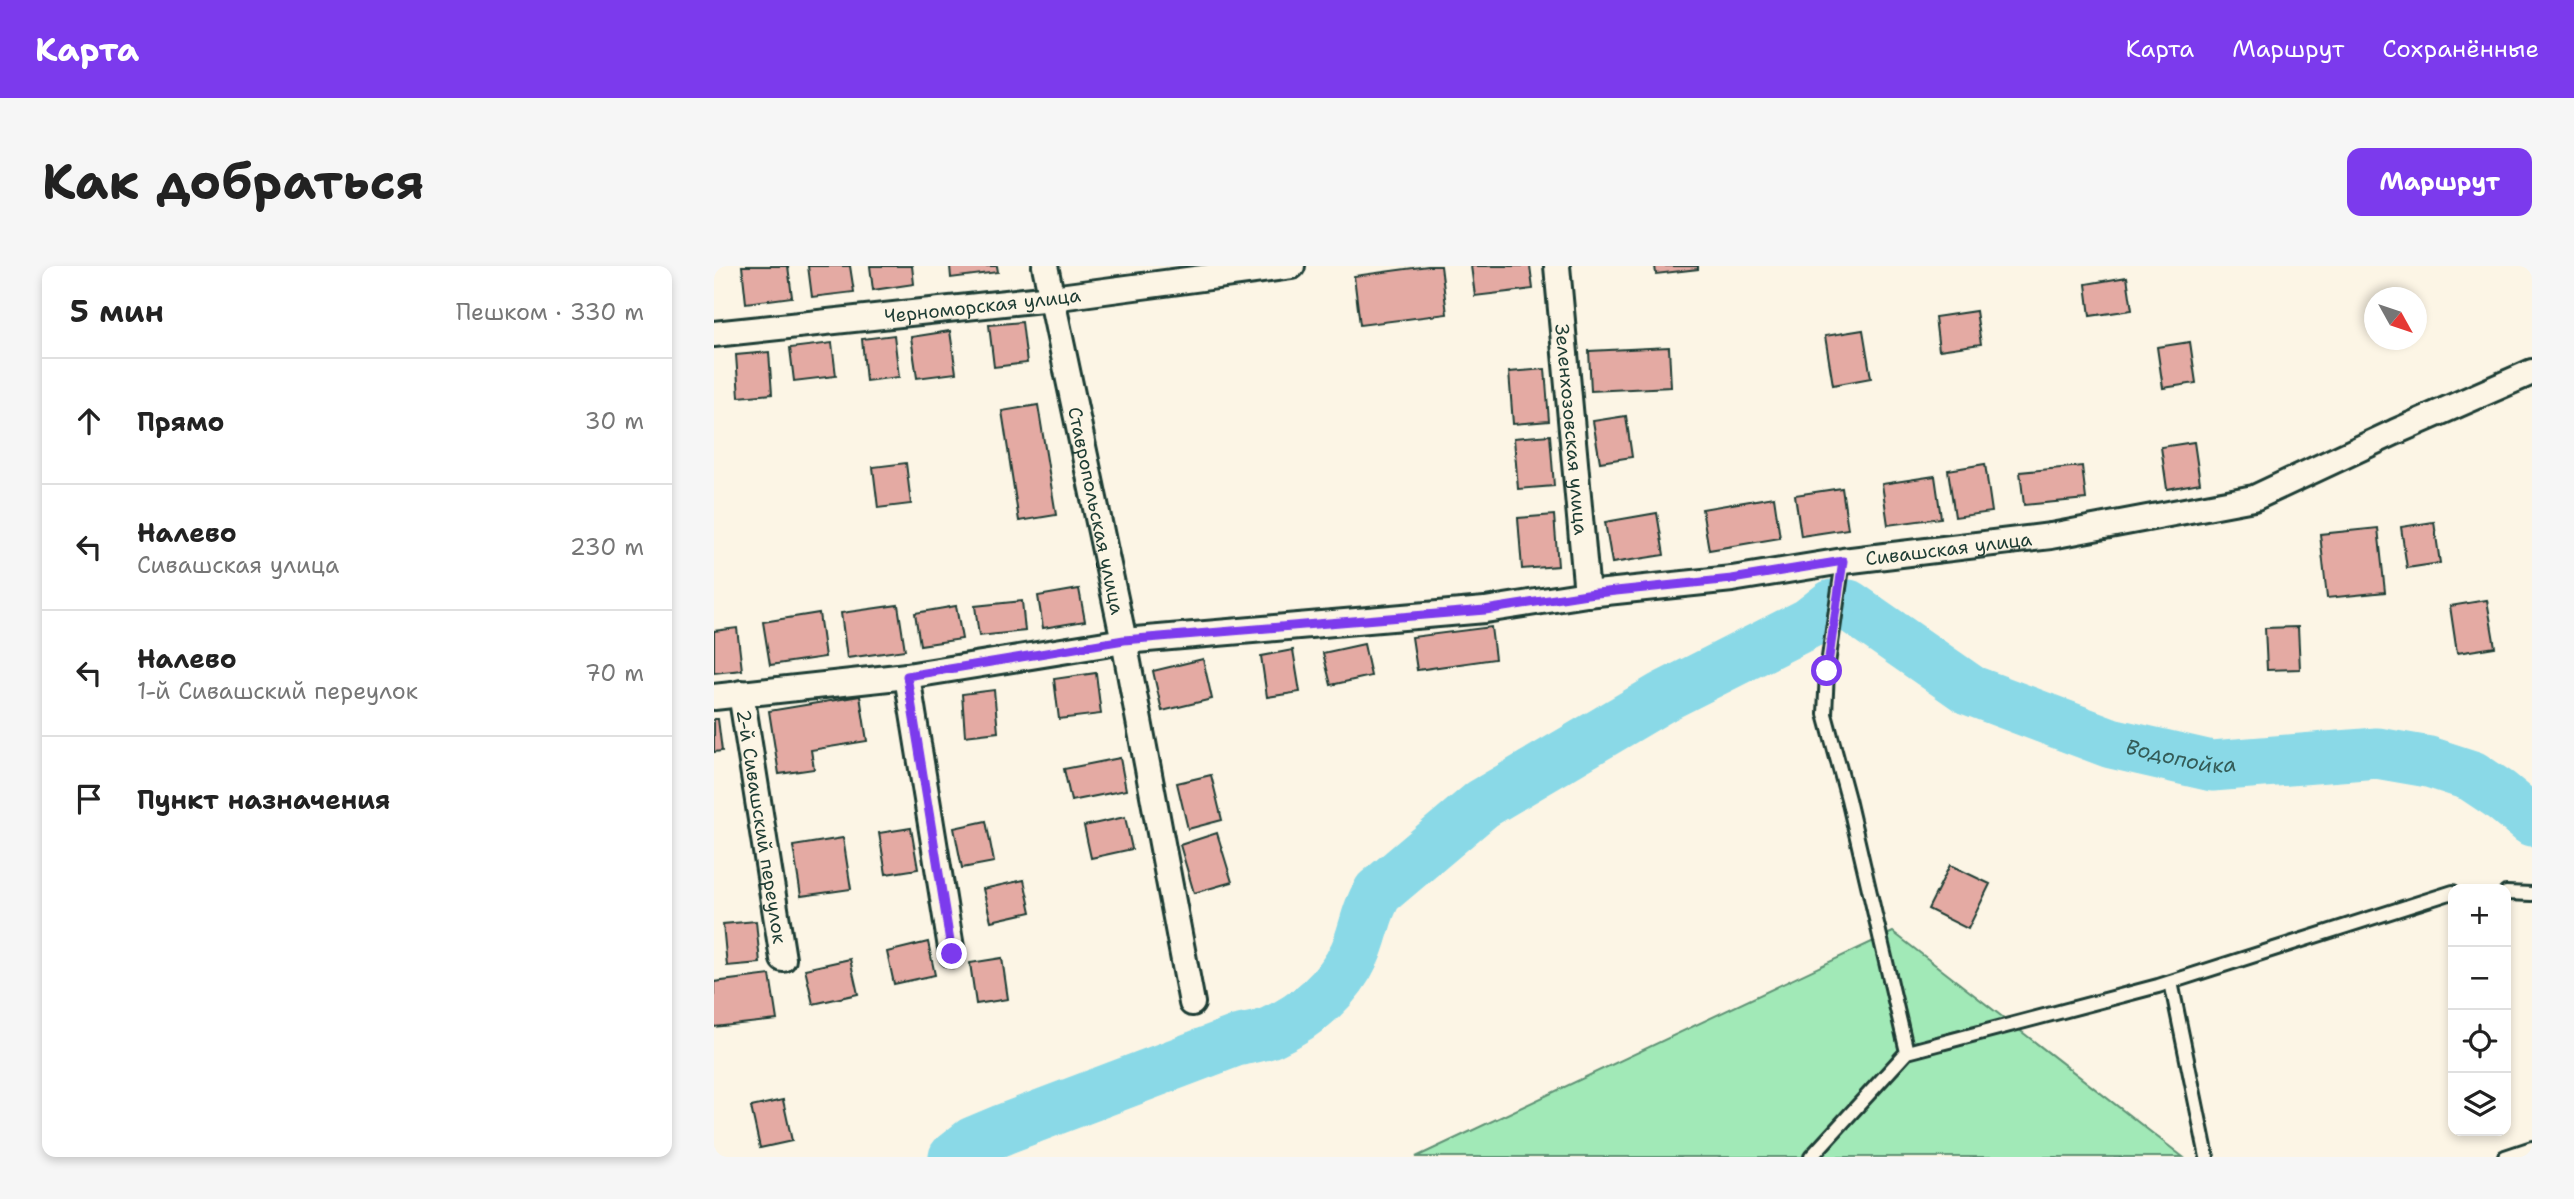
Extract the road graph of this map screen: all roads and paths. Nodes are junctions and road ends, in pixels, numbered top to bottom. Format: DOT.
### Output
graph roads {
  1 [pos="1045,266"];
  2 [pos="1292,266"];
  3 [pos="1557,266"];
  4 [pos="1052,298"];
  5 [pos="714,334"];
  6 [pos="2532,372"];
  7 [pos="1843,561"];
  8 [pos="1587,594"];
  9 [pos="1124,640"];
  10 [pos="907,676"];
  11 [pos="741,694"];
  12 [pos="714,697"];
  13 [pos="2511,893"];
  14 [pos="2448,894"];
  15 [pos="2532,894"];
  16 [pos="952,954"];
  17 [pos="783,959"];
  18 [pos="2171,982"];
  19 [pos="1192,1003"];
  20 [pos="1908,1052"];
  21 [pos="2532,1148"];
  22 [pos="1811,1157"];
  23 [pos="2207,1157"];
  24 [pos="2505,1157"];
  1 -- 4 [label="street, Ставропольская улица"];
  2 -- 4 [label="street, Черноморская улица"];
  3 -- 8 [label="street, Зеленхозовская улица"];
  4 -- 5 [label="street, Черноморская улица"];
  4 -- 9 [label="street, Ставропольская улица"];
  6 -- 7 [label="street, Сивашская улица"];
  7 -- 8 [label="street, Сивашская улица"];
  7 -- 20 [label="lane"];
  8 -- 9 [label="street, Сивашская улица"];
  9 -- 10 [label="street, Сивашская улица"];
  9 -- 19 [label="street, Ставропольская улица"];
  10 -- 11 [label="street, Сивашская улица"];
  10 -- 16 [label="street"];
  11 -- 12 [label="street, Сивашская улица"];
  11 -- 17 [label="street, 2-й Сивашский переулок"];
  13 -- 15 [label="lane"];
  14 -- 18 [label="lane"];
  18 -- 20 [label="lane"];
  18 -- 23 [label="lane"];
  20 -- 22 [label="lane"];
  21 -- 24 [label="lane"];
}
